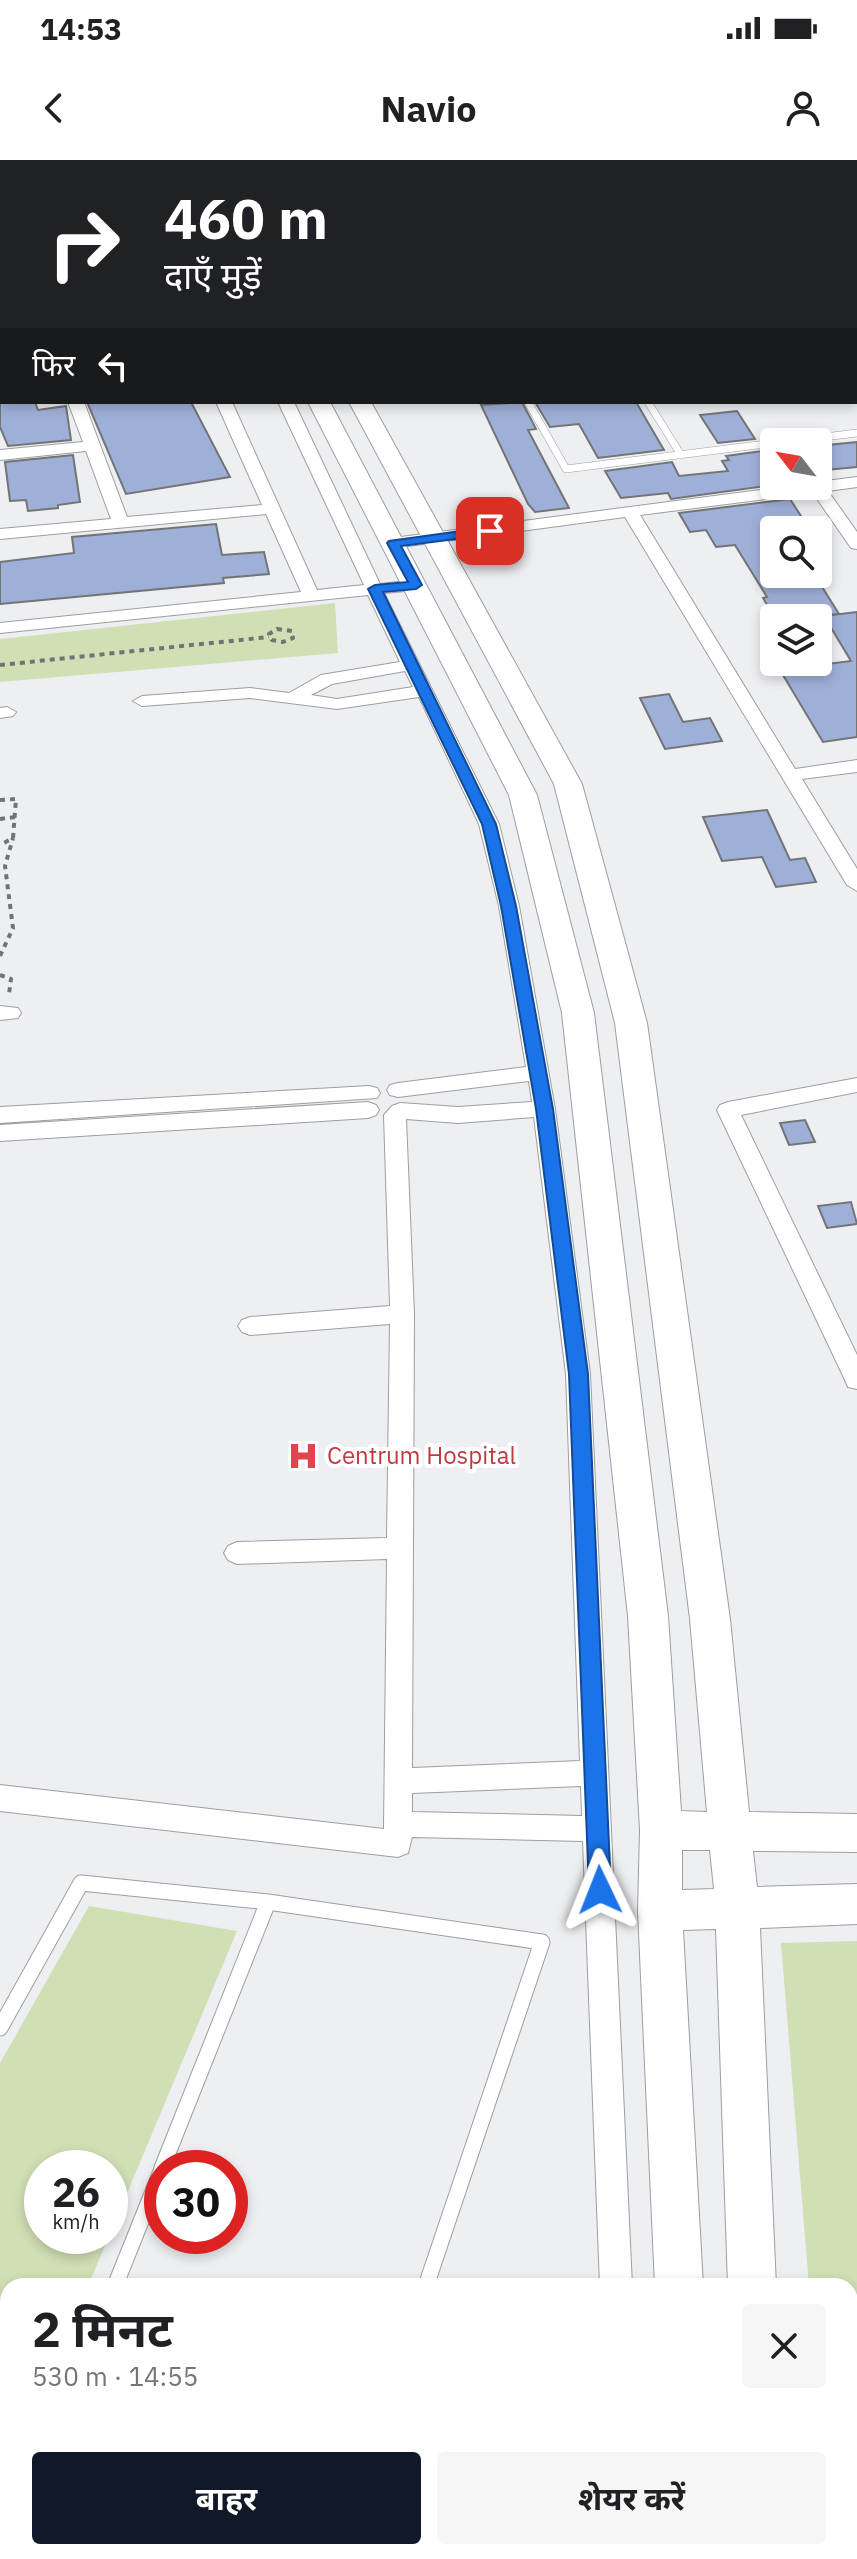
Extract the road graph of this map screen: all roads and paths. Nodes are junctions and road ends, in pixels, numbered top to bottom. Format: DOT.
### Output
graph roads {
  1 [pos="77,404"];
  2 [pos="225,404"];
  3 [pos="287,404"];
  4 [pos="320,404"];
  5 [pos="361,404"];
  6 [pos="529,404"];
  7 [pos="649,404"];
  8 [pos="857,433"];
  9 [pos="832,436"];
  10 [pos="760,445"];
  11 [pos="92,446"];
  12 [pos="0,455"];
  13 [pos="681,455"];
  14 [pos="857,482"];
  15 [pos="832,485"];
  16 [pos="760,495"];
  17 [pos="826,500"];
  18 [pos="273,509"];
  19 [pos="630,513"];
  20 [pos="121,523"];
  21 [pos="0,534"];
  22 [pos="434,538"];
  23 [pos="393,543"];
  24 [pos="857,544"];
  25 [pos="416,585"];
  26 [pos="375,589"];
  27 [pos="311,596"];
  28 [pos="0,628"];
  29 [pos="269,637"];
  30 [pos="0,665"];
  31 [pos="411,665"];
  32 [pos="425,691"];
  33 [pos="291,699"];
  34 [pos="142,701"];
  35 [pos="857,766"];
  36 [pos="792,775"];
  37 [pos="0,800"];
  38 [pos="15,817"];
  39 [pos="0,819"];
  40 [pos="13,838"];
  41 [pos="0,845"];
  42 [pos="857,885"];
  43 [pos="1,953"];
  44 [pos="0,975"];
  45 [pos="5,1008"];
  46 [pos="538,1073"];
  47 [pos="857,1085"];
  48 [pos="369,1101"];
  49 [pos="398,1105"];
  50 [pos="544,1109"];
  51 [pos="0,1115"];
  52 [pos="0,1133"];
  53 [pos="402,1314"];
  54 [pos="250,1326"];
  55 [pos="857,1380"];
  56 [pos="400,1548"];
  57 [pos="237,1553"];
  58 [pos="595,1773"];
  59 [pos="398,1781"];
  60 [pos="0,1798"];
  61 [pos="398,1824"];
  62 [pos="598,1829"];
  63 [pos="661,1830"];
  64 [pos="729,1832"];
  65 [pos="857,1833"];
  66 [pos="268,1902"];
  67 [pos="857,1904"];
  68 [pos="737,1908"];
  69 [pos="660,1911"];
  70 [pos="0,2028"];
  71 [pos="169,2150"];
  72 [pos="144,2213"];
  73 [pos="118,2278"];
  74 [pos="429,2278"];
  75 [pos="616,2278"];
  76 [pos="679,2278"];
  77 [pos="752,2278"];
  1 -- 11 [label="street"];
  2 -- 18 [label="street"];
  3 -- 26 [label="street"];
  4 -- 23 [label="street"];
  5 -- 22 [label="street"];
  6 -- 13 [label="lane"];
  7 -- 13 [label="lane"];
  8 -- 9 [label="lane"];
  10 -- 13 [label="lane"];
  11 -- 12 [label="street"];
  11 -- 20 [label="street"];
  14 -- 15 [label="street"];
  16 -- 19 [label="street"];
  17 -- 24 [label="street"];
  18 -- 20 [label="street"];
  18 -- 27 [label="street"];
  19 -- 22 [label="street"];
  19 -- 36 [label="street"];
  20 -- 21 [label="street"];
  22 -- 23 [label="street"];
  22 -- 64 [label="street"];
  23 -- 25 [label="street"];
  25 -- 26 [label="street"];
  25 -- 63 [label="street"];
  26 -- 27 [label="street"];
  26 -- 31 [label="street"];
  27 -- 28 [label="street"];
  29 -- 29 [label="path"];
  29 -- 30 [label="path"];
  31 -- 32 [label="street"];
  31 -- 33 [label="street"];
  32 -- 33 [label="street"];
  32 -- 46 [label="street"];
  33 -- 34 [label="street"];
  35 -- 36 [label="street"];
  36 -- 42 [label="street"];
  37 -- 38 [label="path"];
  38 -- 39 [label="path"];
  38 -- 40 [label="path"];
  40 -- 41 [label="path"];
  40 -- 43 [label="path"];
  44 -- 45 [label="path"];
  46 -- 49 [label="street"];
  46 -- 50 [label="street"];
  47 -- 55 [label="street"];
  48 -- 49 [label="street"];
  48 -- 51 [label="street"];
  48 -- 52 [label="street"];
  49 -- 50 [label="street"];
  49 -- 53 [label="street"];
  50 -- 58 [label="street"];
  53 -- 54 [label="street"];
  53 -- 56 [label="street"];
  56 -- 57 [label="street"];
  56 -- 59 [label="street"];
  58 -- 59 [label="street"];
  58 -- 62 [label="street"];
  59 -- 61 [label="street"];
  60 -- 61 [label="street"];
  61 -- 62 [label="street"];
  62 -- 75 [label="street"];
  63 -- 64 [label="street"];
  63 -- 69 [label="street"];
  64 -- 65 [label="street"];
  64 -- 68 [label="street"];
  66 -- 70 [label="lane"];
  66 -- 71 [label="lane"];
  66 -- 74 [label="lane"];
  67 -- 68 [label="street"];
  68 -- 69 [label="street"];
  68 -- 77 [label="street"];
  69 -- 76 [label="street"];
  72 -- 73 [label="lane"];
}
